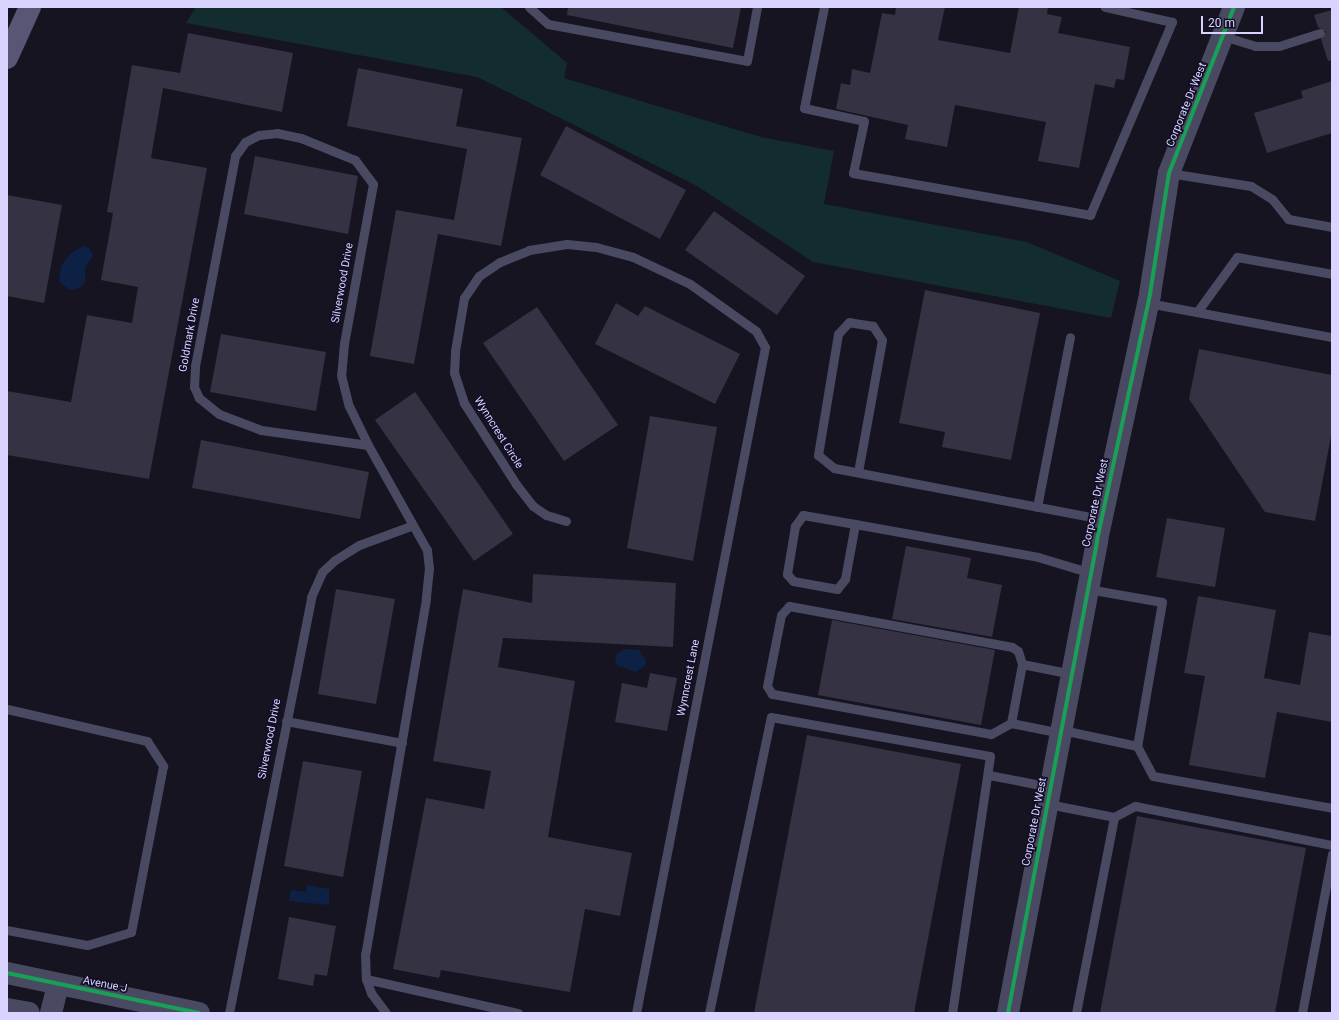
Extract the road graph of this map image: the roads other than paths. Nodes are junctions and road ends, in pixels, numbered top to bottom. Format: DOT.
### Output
graph roads {
  1 [pos="30,7"];
  2 [pos="529,7"];
  3 [pos="757,7"];
  4 [pos="824,7"];
  5 [pos="1105,7"];
  6 [pos="1234,7"];
  7 [pos="1320,33"];
  8 [pos="1223,36"];
  9 [pos="7,58"];
  10 [pos="240,148"];
  11 [pos="1169,174"];
  12 [pos="1332,227"];
  13 [pos="1332,274"];
  14 [pos="1148,303"];
  15 [pos="1197,312"];
  16 [pos="1070,337"];
  17 [pos="1332,337"];
  18 [pos="765,347"];
  19 [pos="368,445"];
  20 [pos="858,472"];
  21 [pos="1038,507"];
  22 [pos="1102,519"];
  23 [pos="566,521"];
  24 [pos="855,524"];
  25 [pos="411,526"];
  26 [pos="1090,581"];
  27 [pos="1022,664"];
  28 [pos="1072,674"];
  29 [pos="7,709"];
  30 [pos="286,722"];
  31 [pos="1011,723"];
  32 [pos="1062,732"];
  33 [pos="402,743"];
  34 [pos="1137,746"];
  35 [pos="989,775"];
  36 [pos="1050,796"];
  37 [pos="1332,808"];
  38 [pos="1114,817"];
  39 [pos="1332,845"];
  40 [pos="1332,854"];
  41 [pos="7,930"];
  42 [pos="7,973"];
  43 [pos="366,980"];
  44 [pos="58,984"];
  45 [pos="7,1009"];
  46 [pos="28,1013"];
  47 [pos="51,1013"];
  48 [pos="199,1013"];
  49 [pos="229,1013"];
  50 [pos="386,1013"];
  51 [pos="518,1013"];
  52 [pos="636,1013"];
  53 [pos="709,1013"];
  54 [pos="952,1013"];
  55 [pos="1008,1013"];
  56 [pos="1076,1013"];
  57 [pos="1302,1013"];
  1 -- 9 [label="main road"];
  2 -- 3 [label="lane"];
  4 -- 5 [label="lane"];
  6 -- 8 [label="street, Corporate Dr West"];
  7 -- 8 [label="lane"];
  8 -- 11 [label="street, Corporate Dr West"];
  10 -- 19 [label="lane, Silverwood Drive"];
  10 -- 19 [label="lane, Goldmark Drive"];
  11 -- 12 [label="lane"];
  11 -- 14 [label="street, Corporate Dr West"];
  13 -- 15 [label="lane"];
  14 -- 15 [label="lane"];
  14 -- 22 [label="street, Corporate Dr West"];
  15 -- 17 [label="lane"];
  16 -- 21 [label="lane"];
  18 -- 23 [label="lane, Wynncrest Circle"];
  18 -- 52 [label="lane, Wynncrest Lane"];
  19 -- 25 [label="lane, Silverwood Drive"];
  20 -- 20 [label="lane"];
  20 -- 21 [label="lane"];
  21 -- 22 [label="lane"];
  22 -- 26 [label="street, Corporate Dr West"];
  24 -- 24 [label="lane"];
  24 -- 26 [label="lane"];
  25 -- 30 [label="lane, Silverwood Drive"];
  25 -- 33 [label="lane, Silverwood Drive"];
  26 -- 28 [label="street, Corporate Dr West"];
  26 -- 34 [label="lane"];
  27 -- 28 [label="lane"];
  27 -- 31 [label="lane"];
  27 -- 31 [label="lane"];
  28 -- 32 [label="street, Corporate Dr West"];
  29 -- 41 [label="lane"];
  30 -- 33 [label="lane"];
  30 -- 49 [label="lane, Silverwood Drive"];
  31 -- 32 [label="lane"];
  32 -- 34 [label="lane"];
  32 -- 36 [label="street, Corporate Dr West"];
  33 -- 43 [label="lane, Silverwood Drive"];
  34 -- 37 [label="lane"];
  35 -- 36 [label="lane"];
  35 -- 53 [label="lane"];
  35 -- 54 [label="lane"];
  36 -- 38 [label="lane"];
  36 -- 55 [label="street, Corporate Dr West"];
  38 -- 39 [label="lane"];
  38 -- 56 [label="lane"];
  40 -- 57 [label="lane"];
  42 -- 44 [label="street, Avenue J"];
  43 -- 50 [label="lane, Silverwood Drive"];
  43 -- 51 [label="lane"];
  44 -- 47 [label="street"];
  44 -- 48 [label="street, Avenue J"];
  45 -- 46 [label="street"];
}
